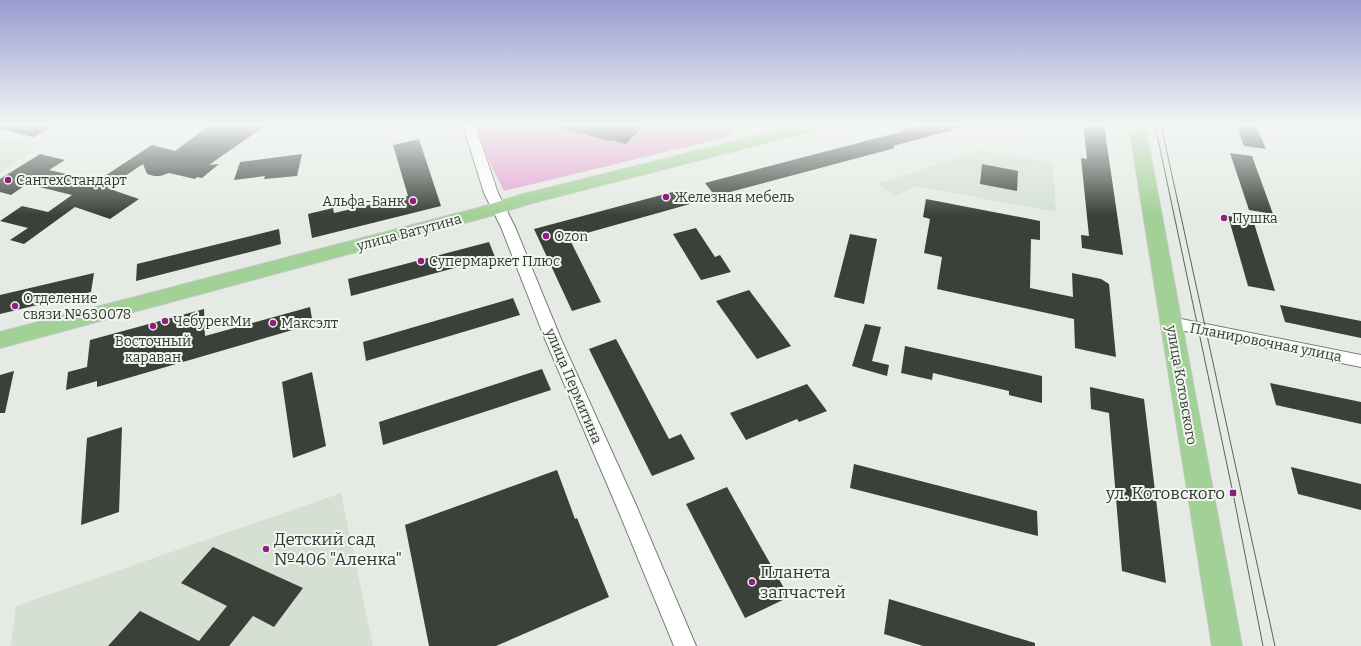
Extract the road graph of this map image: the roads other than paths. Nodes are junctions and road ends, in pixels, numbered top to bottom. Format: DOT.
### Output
graph roads {
  1 [pos="479,155"];
  2 [pos="699,155"];
  3 [pos="1142,155"];
  4 [pos="498,208"];
  5 [pos="1171,322"];
  6 [pos="0,340"];
  7 [pos="1361,361"];
  8 [pos="685,646"];
  9 [pos="1227,646"];
  1 -- 4 [label="street, улица Пермитина"];
  2 -- 4 [label="main road, улица Ватутина"];
  3 -- 5 [label="main road, улица Котовского"];
  4 -- 6 [label="main road, улица Ватутина"];
  4 -- 8 [label="street, улица Пермитина"];
  5 -- 7 [label="street, Планировочная улица"];
  5 -- 9 [label="main road, улица Котовского"];
}
